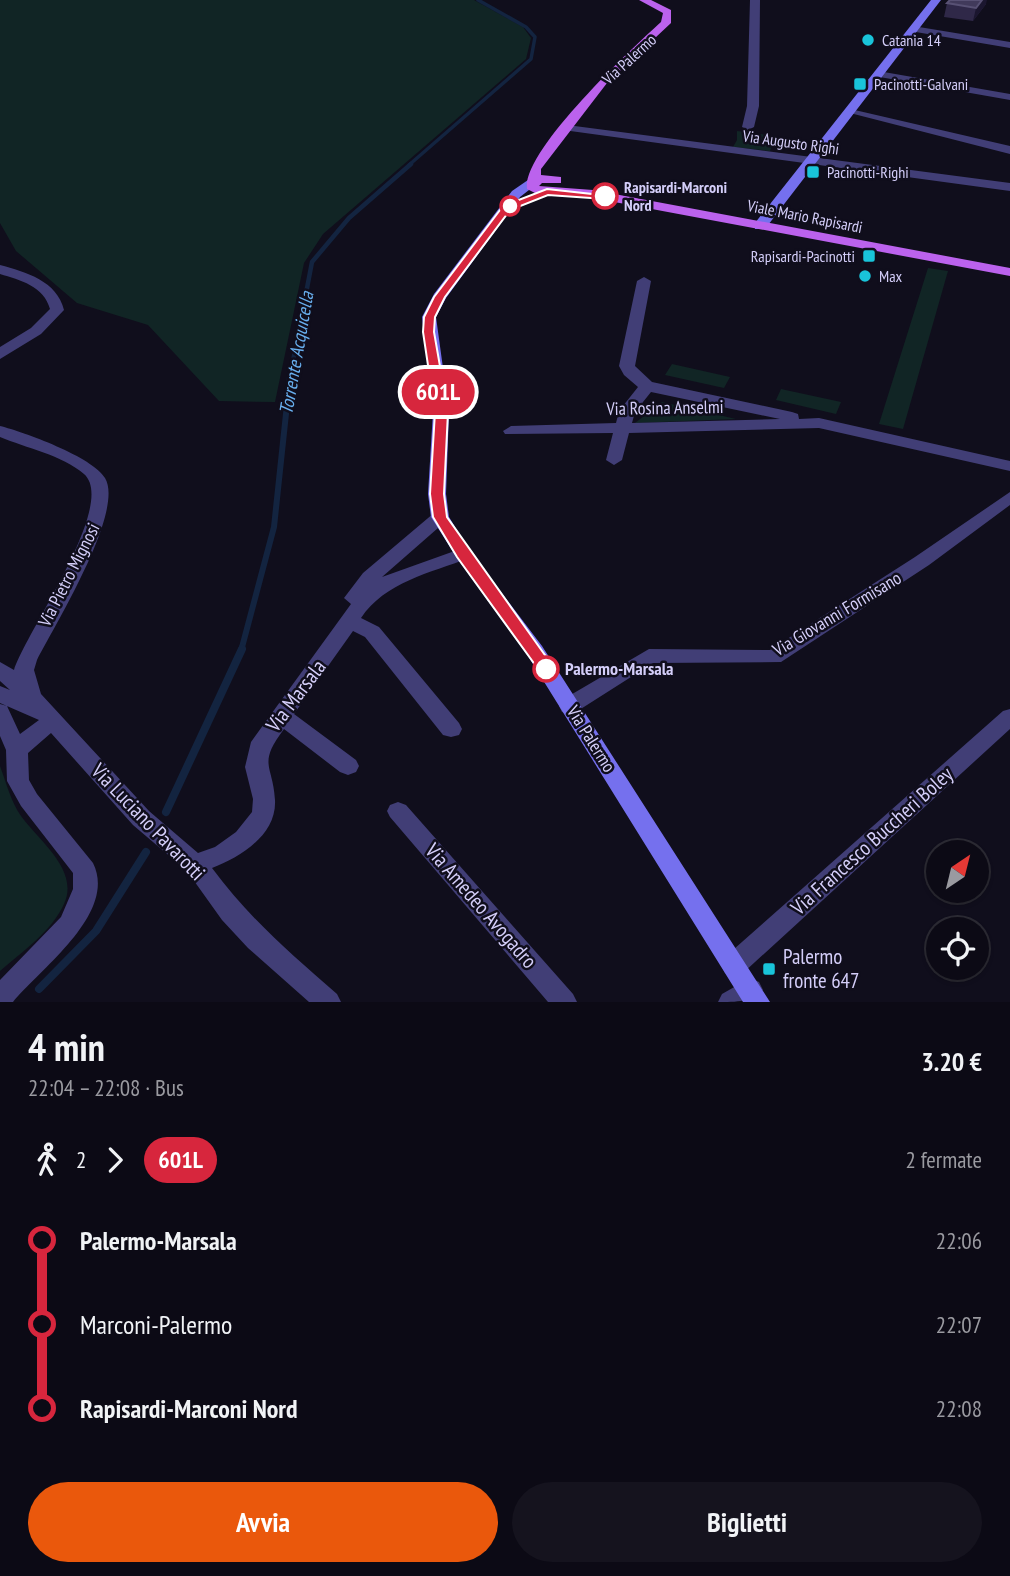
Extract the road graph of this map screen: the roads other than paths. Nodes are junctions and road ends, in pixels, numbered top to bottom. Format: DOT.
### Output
graph roads {
  1 [pos="644,0"];
  2 [pos="755,0"];
  3 [pos="936,0"];
  4 [pos="913,29"];
  5 [pos="1010,45"];
  6 [pos="878,74"];
  7 [pos="1010,97"];
  8 [pos="850,110"];
  9 [pos="748,127"];
  10 [pos="567,128"];
  11 [pos="1010,150"];
  12 [pos="543,159"];
  13 [pos="809,160"];
  14 [pos="533,181"];
  15 [pos="554,186"];
  16 [pos="1010,187"];
  17 [pos="507,208"];
  18 [pos="760,226"];
  19 [pos="0,269"];
  20 [pos="1010,272"];
  21 [pos="645,281"];
  22 [pos="0,354"];
  23 [pos="647,386"];
  24 [pos="819,423"];
  25 [pos="621,428"];
  26 [pos="0,431"];
  27 [pos="511,431"];
  28 [pos="614,460"];
  29 [pos="1010,466"];
  30 [pos="1010,497"];
  31 [pos="440,517"];
  32 [pos="463,554"];
  33 [pos="348,621"];
  34 [pos="8,677"];
  35 [pos="569,706"];
  36 [pos="0,712"];
  37 [pos="282,716"];
  38 [pos="1010,717"];
  39 [pos="50,719"];
  40 [pos="451,729"];
  41 [pos="17,750"];
  42 [pos="348,766"];
  43 [pos="398,811"];
  44 [pos="195,864"];
  45 [pos="734,965"];
  46 [pos="746,998"];
  47 [pos="0,999"];
  48 [pos="328,1002"];
  49 [pos="564,1002"];
  1 -- 10 [label="main road, Via Palermo"];
  2 -- 9 [label="street"];
  3 -- 4 [label="main road"];
  4 -- 5 [label="street"];
  4 -- 6 [label="main road"];
  6 -- 7 [label="street"];
  6 -- 8 [label="main road"];
  8 -- 11 [label="street"];
  8 -- 13 [label="main road"];
  10 -- 12 [label="main road, Via Palermo"];
  10 -- 13 [label="street, Via Augusto Righi"];
  12 -- 14 [label="main road, Via Palermo"];
  12 -- 15 [label="main road"];
  13 -- 16 [label="street, Via Augusto Righi"];
  13 -- 18 [label="main road"];
  14 -- 15 [label="main road"];
  14 -- 17 [label="main road, Via Palermo"];
  15 -- 17 [label="main road"];
  15 -- 18 [label="main road, Viale Mario Rapisardi"];
  17 -- 31 [label="main road, Via Palermo"];
  18 -- 20 [label="main road, Viale Mario Rapisardi"];
  19 -- 22 [label="street"];
  21 -- 23 [label="street, Via Rosina Anselmi"];
  23 -- 24 [label="street, Via Rosina Anselmi"];
  23 -- 25 [label="street"];
  24 -- 25 [label="street, Via Rosina Anselmi"];
  24 -- 29 [label="street, Via Rosina Anselmi"];
  25 -- 27 [label="street, Via Rosina Anselmi"];
  25 -- 28 [label="street"];
  26 -- 34 [label="street, Via Pietro Mignosi"];
  30 -- 35 [label="street, Via Giovanni Formisano"];
  31 -- 32 [label="main road, Via Palermo"];
  31 -- 33 [label="street"];
  32 -- 33 [label="street"];
  32 -- 35 [label="main road, Via Palermo"];
  33 -- 37 [label="street, Via Marsala"];
  33 -- 40 [label="street"];
  34 -- 39 [label="street"];
  34 -- 39 [label="street, Via Luciano Pavarotti"];
  35 -- 45 [label="main road, Via Palermo"];
  36 -- 41 [label="street"];
  37 -- 42 [label="street"];
  37 -- 44 [label="street, Via Marsala"];
  38 -- 45 [label="street, Via Francesco Buccheri Boley"];
  39 -- 41 [label="street"];
  39 -- 44 [label="street, Via Luciano Pavarotti"];
  41 -- 47 [label="street"];
  43 -- 49 [label="street, Via Amedeo Avogadro"];
  44 -- 48 [label="street, Via Luciano Pavarotti"];
  45 -- 46 [label="main road, Via Palermo"];
}
